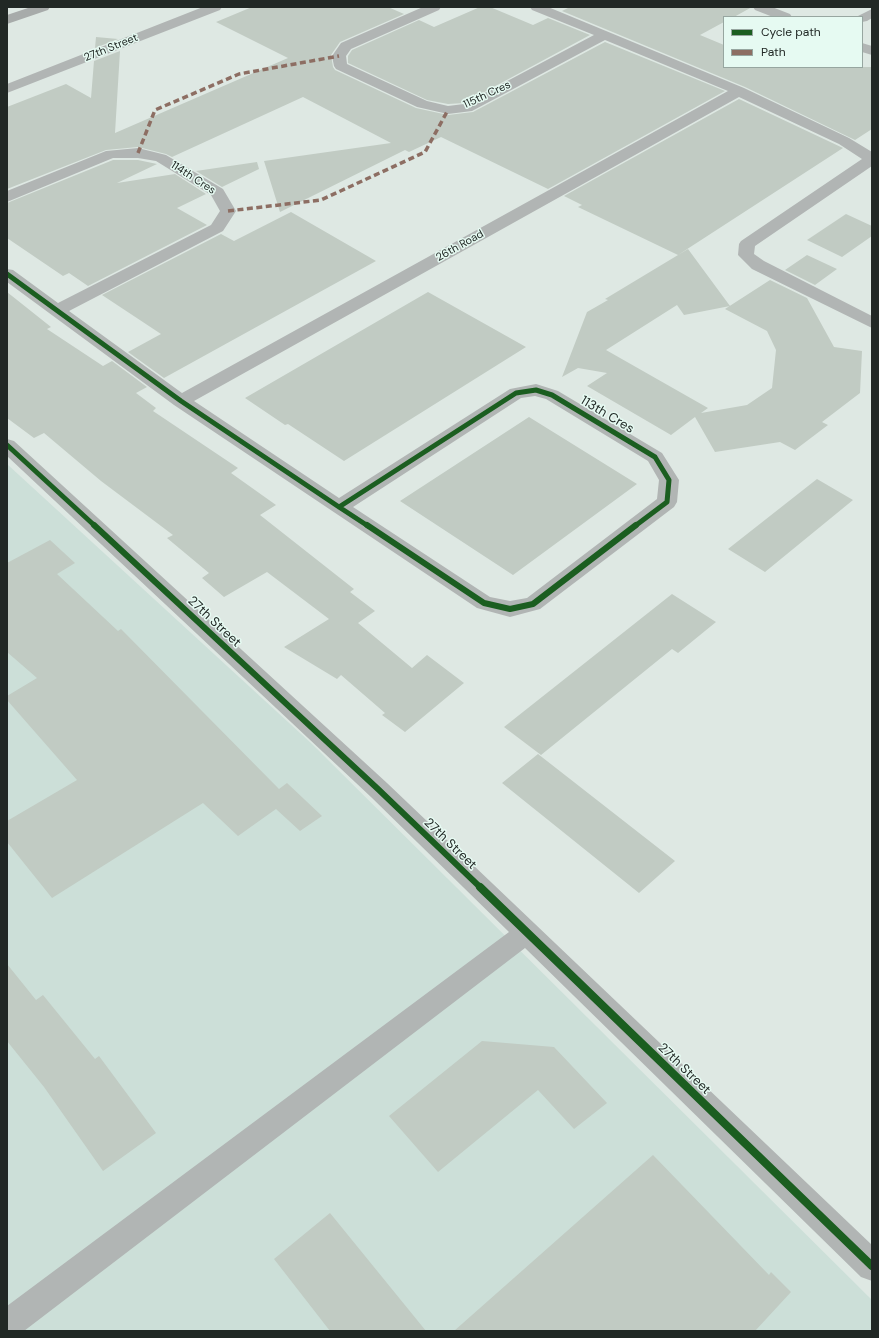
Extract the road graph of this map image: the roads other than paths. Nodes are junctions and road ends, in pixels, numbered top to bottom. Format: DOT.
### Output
graph roads {
  1 [pos="215,7"];
  2 [pos="434,7"];
  3 [pos="537,7"];
  4 [pos="760,7"];
  5 [pos="38,8"];
  6 [pos="872,13"];
  7 [pos="782,16"];
  8 [pos="863,18"];
  9 [pos="7,20"];
  10 [pos="605,35"];
  11 [pos="7,90"];
  12 [pos="739,91"];
  13 [pos="872,159"];
  14 [pos="7,197"];
  15 [pos="7,274"];
  16 [pos="58,310"];
  17 [pos="872,324"];
  18 [pos="181,401"];
  19 [pos="7,445"];
  20 [pos="339,507"];
  21 [pos="526,933"];
  22 [pos="872,1266"];
  23 [pos="7,1325"];
  1 -- 11 [label="street, 27th Street"];
  2 -- 10 [label="street, 115th Cres"];
  3 -- 10 [label="street"];
  4 -- 7 [label="street"];
  5 -- 9 [label="street"];
  6 -- 8 [label="street"];
  10 -- 12 [label="street"];
  12 -- 13 [label="street"];
  12 -- 18 [label="street, 26th Road"];
  13 -- 17 [label="street"];
  14 -- 16 [label="street, 114th Cres"];
  15 -- 16 [label="street"];
  16 -- 18 [label="street"];
  18 -- 20 [label="street"];
  19 -- 21 [label="street, 27th Street"];
  20 -- 20 [label="street, 113th Cres"];
  21 -- 22 [label="street, 27th Street"];
  21 -- 23 [label="street"];
}
